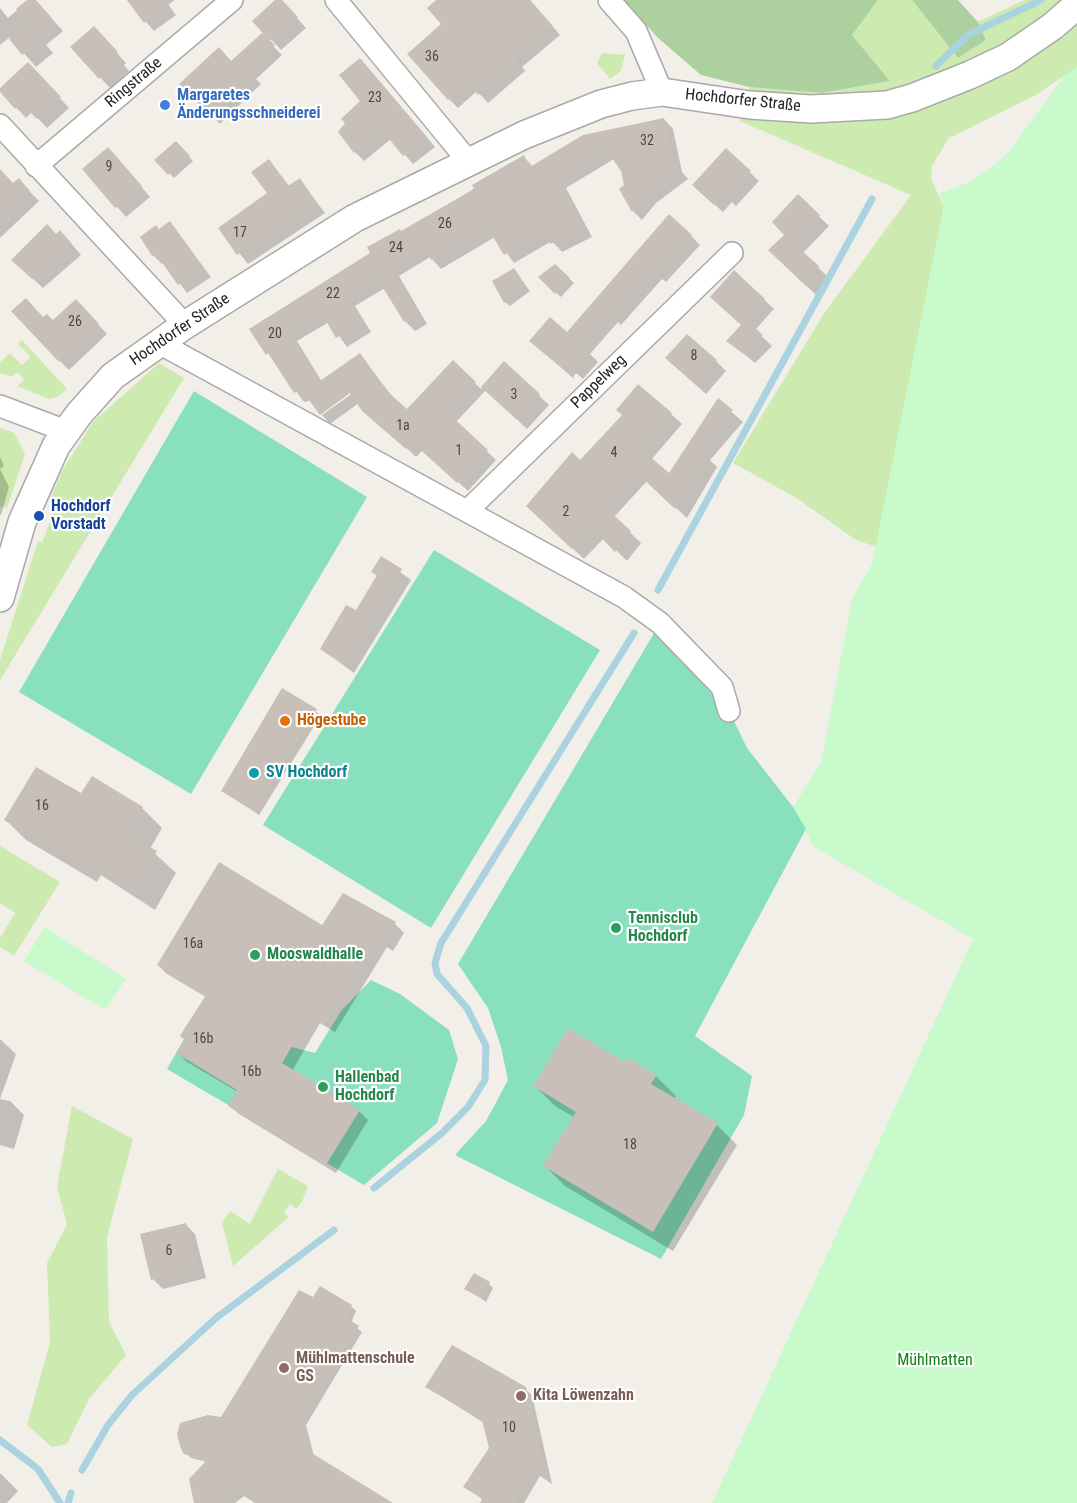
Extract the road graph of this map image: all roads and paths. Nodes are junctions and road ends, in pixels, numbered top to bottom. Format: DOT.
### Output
graph roads {
  1 [pos="232,0"];
  2 [pos="336,0"];
  3 [pos="609,0"];
  4 [pos="1077,5"];
  5 [pos="662,93"];
  6 [pos="0,125"];
  7 [pos="468,161"];
  8 [pos="36,166"];
  9 [pos="732,254"];
  10 [pos="185,325"];
  11 [pos="159,343"];
  12 [pos="0,406"];
  13 [pos="66,431"];
  14 [pos="466,511"];
  15 [pos="0,598"];
  16 [pos="729,711"];
  1 -- 8 [label="street, Ringstraße"];
  2 -- 7 [label="street"];
  3 -- 5 [label="street"];
  4 -- 5 [label="street, Hochdorfer Straße"];
  5 -- 7 [label="street, Hochdorfer Straße"];
  6 -- 8 [label="street"];
  7 -- 10 [label="street, Hochdorfer Straße"];
  8 -- 10 [label="street"];
  9 -- 14 [label="street, Pappelweg"];
  10 -- 11 [label="street, Hochdorfer Straße"];
  11 -- 13 [label="street, Hochdorfer Straße"];
  11 -- 14 [label="street"];
  12 -- 13 [label="street"];
  13 -- 15 [label="street, Hochdorfer Straße"];
  14 -- 16 [label="street"];
}
